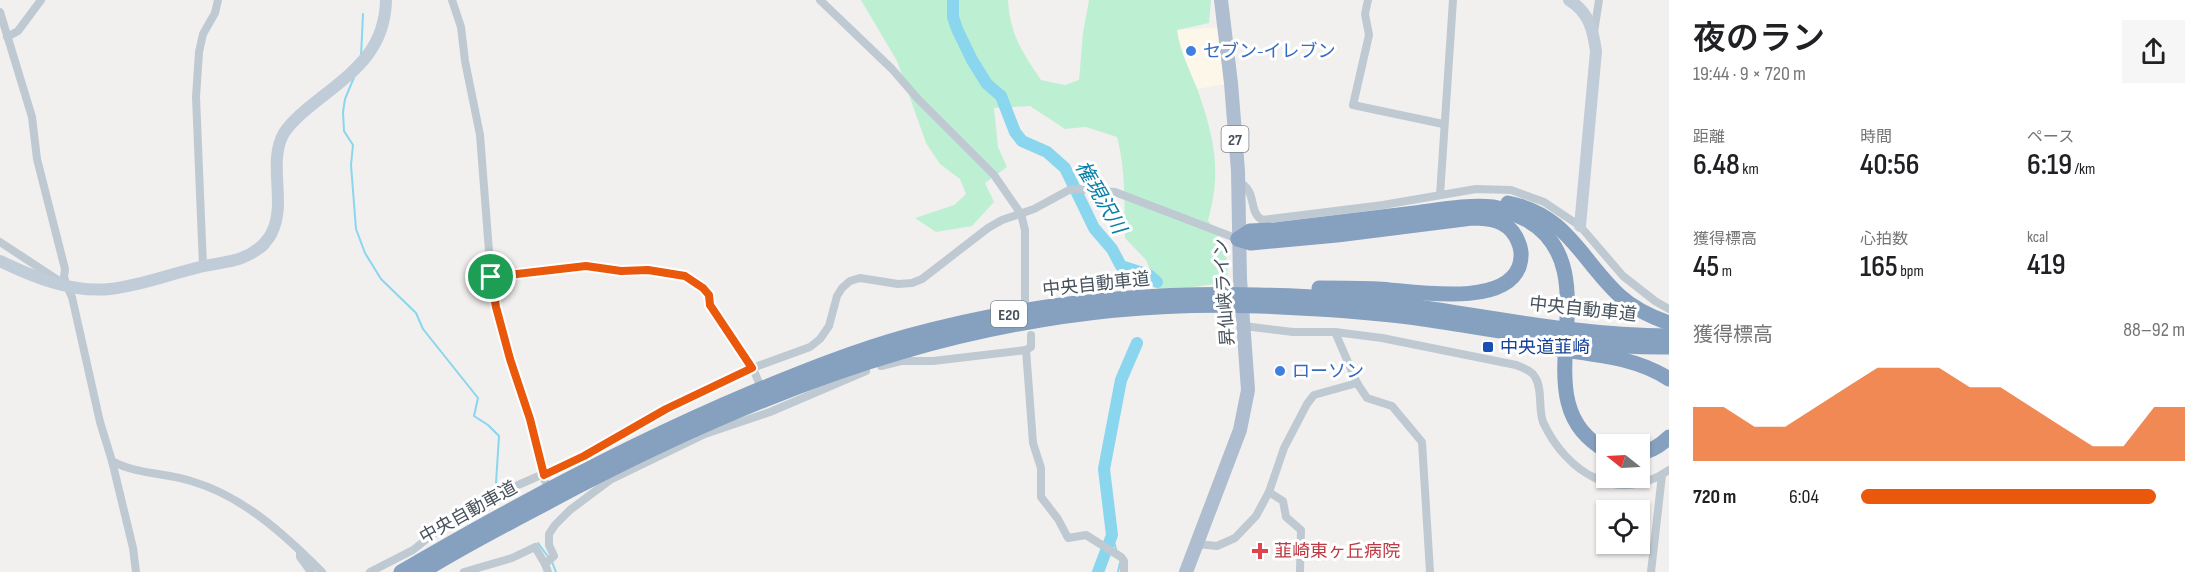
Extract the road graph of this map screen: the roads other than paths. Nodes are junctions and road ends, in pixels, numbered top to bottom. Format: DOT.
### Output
graph roads {
  1 [pos="41,0"];
  2 [pos="218,0"];
  3 [pos="386,0"];
  4 [pos="452,0"];
  5 [pos="820,0"];
  6 [pos="1221,0"];
  7 [pos="1368,0"];
  8 [pos="1453,0"];
  9 [pos="1569,0"];
  10 [pos="1599,0"];
  11 [pos="0,12"];
  12 [pos="1594,32"];
  13 [pos="7,37"];
  14 [pos="1443,124"];
  15 [pos="1238,186"];
  16 [pos="1440,195"];
  17 [pos="1021,214"];
  18 [pos="1580,226"];
  19 [pos="1336,229"];
  20 [pos="1238,239"];
  21 [pos="0,242"];
  22 [pos="0,261"];
  23 [pos="202,266"];
  24 [pos="491,277"];
  25 [pos="67,286"];
  26 [pos="1214,294"];
  27 [pos="1025,301"];
  28 [pos="1283,307"];
  29 [pos="1669,309"];
  30 [pos="1243,323"];
  31 [pos="1669,323"];
  32 [pos="1335,332"];
  33 [pos="1031,336"];
  34 [pos="1669,336"];
  35 [pos="1669,347"];
  36 [pos="1026,350"];
  37 [pos="1562,363"];
  38 [pos="753,370"];
  39 [pos="1669,379"];
  40 [pos="1357,383"];
  41 [pos="770,410"];
  42 [pos="1669,437"];
  43 [pos="1596,444"];
  44 [pos="1669,447"];
  45 [pos="1650,449"];
  46 [pos="1596,454"];
  47 [pos="1650,456"];
  48 [pos="112,460"];
  49 [pos="1665,472"];
  50 [pos="544,478"];
  51 [pos="1269,492"];
  52 [pos="557,508"];
  53 [pos="562,518"];
  54 [pos="1197,544"];
  55 [pos="300,549"];
  56 [pos="547,568"];
  57 [pos="136,572"];
  58 [pos="310,572"];
  59 [pos="321,572"];
  60 [pos="370,572"];
  61 [pos="400,572"];
  62 [pos="422,572"];
  63 [pos="464,572"];
  64 [pos="1124,572"];
  65 [pos="1186,572"];
  66 [pos="1300,572"];
  67 [pos="1430,572"];
  68 [pos="1651,572"];
  1 -- 13 [label="street"];
  2 -- 23 [label="street"];
  3 -- 23 [label="street"];
  4 -- 24 [label="street"];
  5 -- 17 [label="street"];
  6 -- 15 [label="main road, 昇仙峡ライン / 27"];
  7 -- 14 [label="street"];
  8 -- 14 [label="street"];
  9 -- 12 [label="street"];
  10 -- 12 [label="street"];
  11 -- 13 [label="street"];
  12 -- 18 [label="street"];
  13 -- 25 [label="street"];
  14 -- 16 [label="street"];
  15 -- 16 [label="street"];
  15 -- 20 [label="main road, 昇仙峡ライン / 27"];
  16 -- 18 [label="street"];
  17 -- 20 [label="street"];
  17 -- 27 [label="street"];
  17 -- 38 [label="street"];
  18 -- 29 [label="street"];
  19 -- 20 [label="highway"];
  19 -- 26 [label="highway"];
  19 -- 31 [label="highway"];
  19 -- 37 [label="highway"];
  20 -- 30 [label="main road, 昇仙峡ライン / 27"];
  21 -- 25 [label="street"];
  22 -- 25 [label="street"];
  23 -- 25 [label="street"];
  24 -- 38 [label="street"];
  24 -- 50 [label="street"];
  25 -- 48 [label="street"];
  26 -- 34 [label="highway, 中央自動車道 / E20"];
  26 -- 61 [label="highway, 中央自動車道 / E20"];
  28 -- 35 [label="highway, 中央自動車道 / E20"];
  28 -- 39 [label="highway"];
  28 -- 62 [label="highway, 中央自動車道 / E20"];
  30 -- 32 [label="street"];
  30 -- 54 [label="main road, 昇仙峡ライン / 27"];
  32 -- 40 [label="street"];
  32 -- 49 [label="street"];
  33 -- 36 [label="street"];
  36 -- 41 [label="street"];
  36 -- 64 [label="street"];
  37 -- 43 [label="highway"];
  37 -- 46 [label="highway"];
  38 -- 41 [label="street"];
  38 -- 50 [label="street"];
  40 -- 51 [label="street"];
  40 -- 67 [label="street"];
  41 -- 53 [label="street"];
  42 -- 45 [label="highway"];
  44 -- 47 [label="highway"];
  48 -- 55 [label="street"];
  48 -- 57 [label="street"];
  49 -- 68 [label="street"];
  50 -- 60 [label="street"];
  51 -- 54 [label="street"];
  51 -- 66 [label="street"];
  52 -- 53 [label="street"];
  53 -- 56 [label="street"];
  54 -- 65 [label="main road, 昇仙峡ライン / 27"];
  55 -- 58 [label="street"];
  55 -- 59 [label="street"];
  56 -- 63 [label="street"];
}
